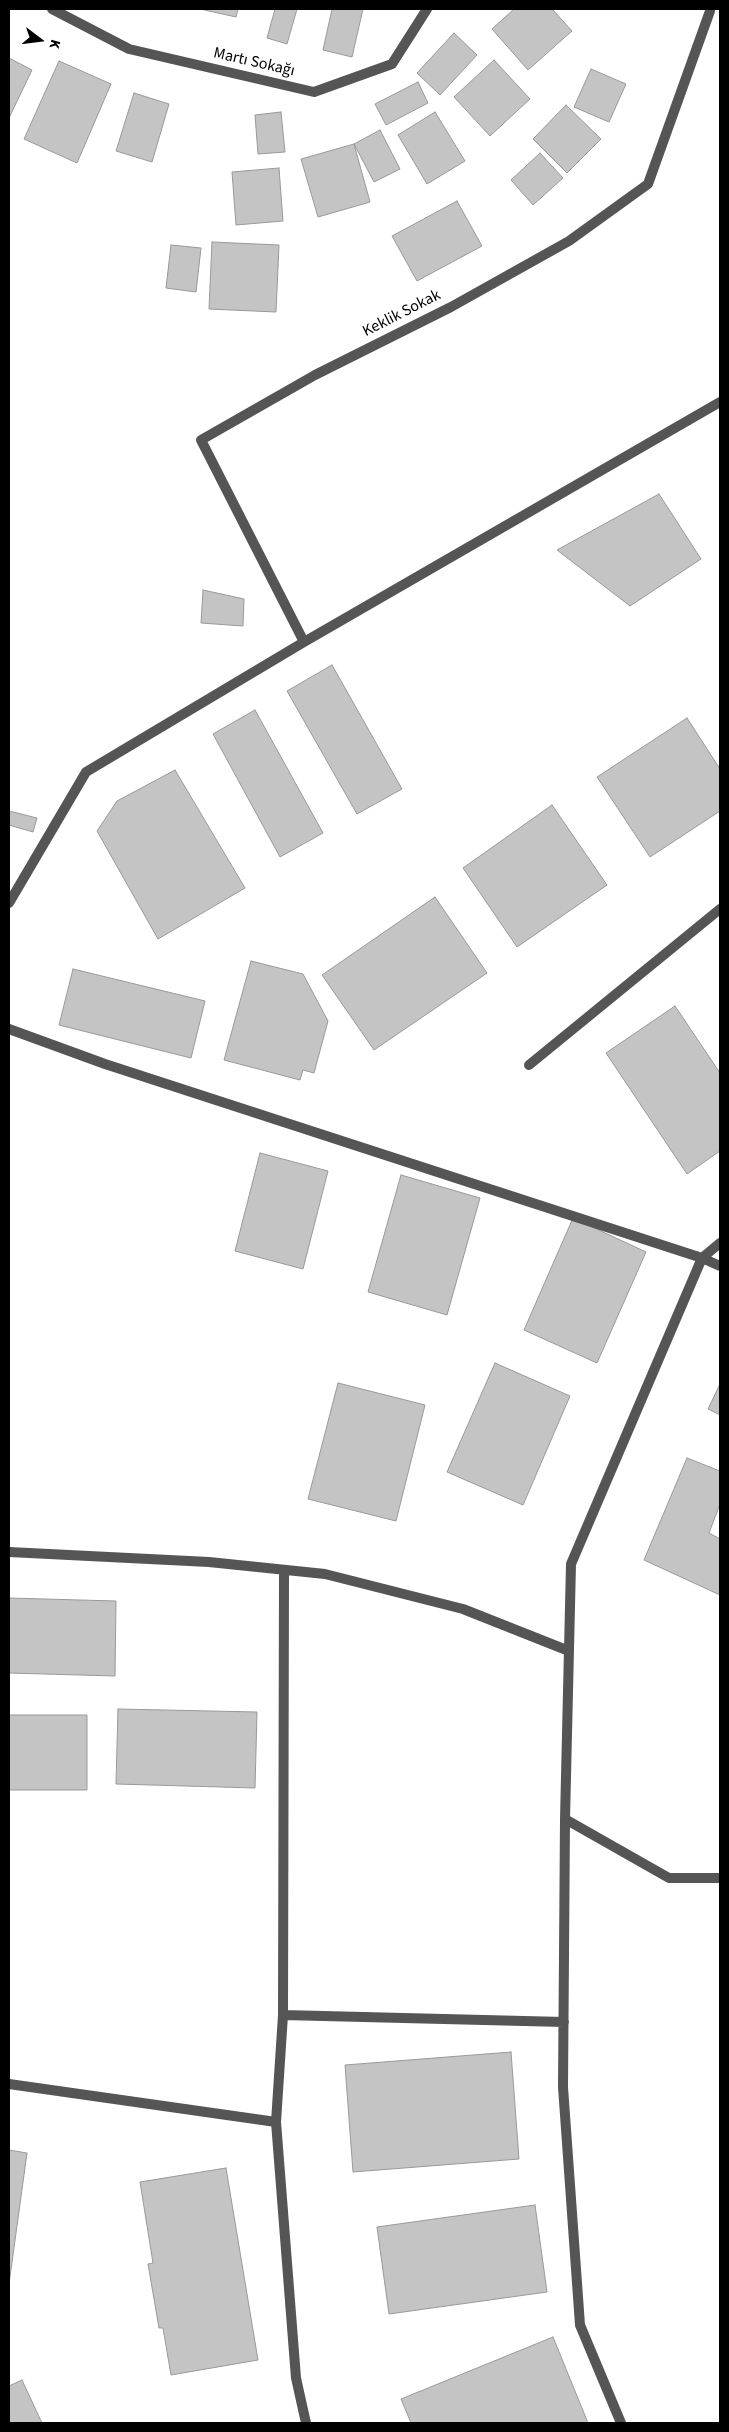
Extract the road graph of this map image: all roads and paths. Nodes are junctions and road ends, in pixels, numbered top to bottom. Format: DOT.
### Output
graph roads {
  1 [pos="52,9"];
  2 [pos="427,9"];
  3 [pos="707,10"];
  4 [pos="720,14"];
  5 [pos="720,402"];
  6 [pos="304,642"];
  7 [pos="9,903"];
  8 [pos="720,909"];
  9 [pos="9,1029"];
  10 [pos="529,1065"];
  11 [pos="720,1243"];
  12 [pos="702,1258"];
  13 [pos="720,1266"];
  14 [pos="9,1552"];
  15 [pos="284,1570"];
  16 [pos="568,1651"];
  17 [pos="565,1818"];
  18 [pos="720,1878"];
  19 [pos="283,2016"];
  20 [pos="564,2022"];
  21 [pos="9,2084"];
  22 [pos="276,2122"];
  23 [pos="306,2423"];
  24 [pos="621,2423"];
  1 -- 2 [label="street, Martı Sokağı"];
  3 -- 4 [label="street"];
  3 -- 6 [label="street, Keklik Sokak"];
  5 -- 6 [label="street"];
  6 -- 7 [label="street"];
  8 -- 10 [label="street"];
  9 -- 12 [label="street"];
  11 -- 12 [label="street"];
  12 -- 13 [label="street"];
  12 -- 16 [label="street"];
  14 -- 15 [label="street"];
  15 -- 16 [label="street"];
  15 -- 19 [label="street"];
  16 -- 17 [label="street"];
  17 -- 18 [label="street"];
  17 -- 20 [label="street"];
  19 -- 20 [label="street"];
  19 -- 22 [label="street"];
  20 -- 24 [label="street"];
  21 -- 22 [label="street"];
  22 -- 23 [label="street"];
}
